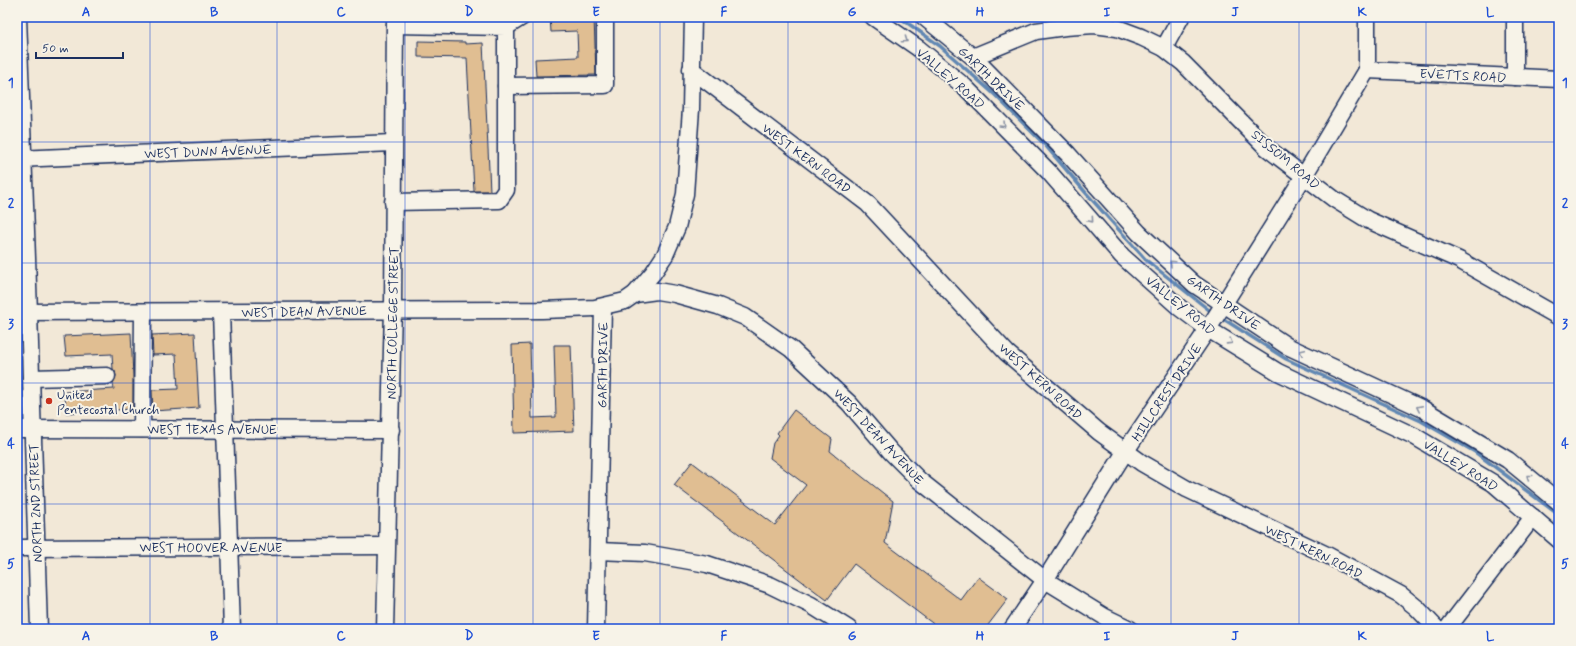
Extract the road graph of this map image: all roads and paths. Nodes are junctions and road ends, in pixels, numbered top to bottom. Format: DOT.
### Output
graph roads {
  1 [pos="18,17"];
  2 [pos="522,17"];
  3 [pos="605,17"];
  4 [pos="692,17"];
  5 [pos="873,17"];
  6 [pos="924,17"];
  7 [pos="1181,17"];
  8 [pos="1367,17"];
  9 [pos="1515,17"];
  10 [pos="395,21"];
  11 [pos="506,27"];
  12 [pos="1164,48"];
  13 [pos="973,57"];
  14 [pos="691,68"];
  15 [pos="1367,70"];
  16 [pos="1515,77"];
  17 [pos="1559,79"];
  18 [pos="506,86"];
  19 [pos="393,143"];
  20 [pos="20,159"];
  21 [pos="1304,176"];
  22 [pos="393,202"];
  23 [pos="635,294"];
  24 [pos="1224,304"];
  25 [pos="603,307"];
  26 [pos="393,309"];
  27 [pos="23,312"];
  28 [pos="143,312"];
  29 [pos="221,312"];
  30 [pos="1559,318"];
  31 [pos="1208,329"];
  32 [pos="107,376"];
  33 [pos="31,378"];
  34 [pos="25,429"];
  35 [pos="142,429"];
  36 [pos="224,429"];
  37 [pos="391,430"];
  38 [pos="1125,452"];
  39 [pos="1559,502"];
  40 [pos="1532,517"];
  41 [pos="1559,540"];
  42 [pos="386,546"];
  43 [pos="228,547"];
  44 [pos="17,548"];
  45 [pos="37,548"];
  46 [pos="598,551"];
  47 [pos="1045,580"];
  48 [pos="39,629"];
  49 [pos="232,629"];
  50 [pos="385,629"];
  51 [pos="596,629"];
  52 [pos="849,629"];
  53 [pos="1012,629"];
  54 [pos="1130,629"];
  55 [pos="1437,629"];
  56 [pos="1447,629"];
  1 -- 20 [label="street, NORTH 2ND STREET"];
  2 -- 11 [label="street"];
  3 -- 18 [label="street"];
  4 -- 14 [label="street, GARTH DRIVE"];
  5 -- 31 [label="street, VALLEY ROAD, one-way"];
  6 -- 13 [label="street, GARTH DRIVE"];
  7 -- 12 [label="street"];
  8 -- 15 [label="street"];
  9 -- 16 [label="street"];
  10 -- 11 [label="street"];
  10 -- 19 [label="street, NORTH COLLEGE STREET"];
  11 -- 18 [label="street"];
  12 -- 13 [label="street, SISSOM ROAD"];
  12 -- 21 [label="street, SISSOM ROAD"];
  24 -- 13 [label="street, GARTH DRIVE, one-way"];
  14 -- 23 [label="street, GARTH DRIVE"];
  14 -- 38 [label="street, WEST KERN ROAD"];
  15 -- 16 [label="street, EVETTS ROAD"];
  15 -- 21 [label="street, HILLCREST DRIVE"];
  16 -- 17 [label="street, EVETTS ROAD"];
  18 -- 22 [label="street"];
  19 -- 20 [label="street, WEST DUNN AVENUE"];
  19 -- 22 [label="street, NORTH COLLEGE STREET"];
  20 -- 27 [label="street, NORTH 2ND STREET"];
  21 -- 24 [label="street, HILLCREST DRIVE"];
  21 -- 30 [label="street, SISSOM ROAD"];
  22 -- 26 [label="street, NORTH COLLEGE STREET"];
  23 -- 25 [label="street, GARTH DRIVE"];
  23 -- 47 [label="street, WEST DEAN AVENUE"];
  24 -- 31 [label="street, HILLCREST DRIVE"];
  39 -- 24 [label="street, GARTH DRIVE, one-way"];
  25 -- 26 [label="street, WEST DEAN AVENUE"];
  25 -- 46 [label="street, GARTH DRIVE"];
  26 -- 29 [label="street, WEST DEAN AVENUE"];
  26 -- 37 [label="street, NORTH COLLEGE STREET"];
  27 -- 28 [label="street, WEST DEAN AVENUE"];
  27 -- 33 [label="street, NORTH 2ND STREET"];
  28 -- 29 [label="street, WEST DEAN AVENUE"];
  28 -- 35 [label="street"];
  29 -- 36 [label="street"];
  31 -- 38 [label="street, HILLCREST DRIVE"];
  31 -- 40 [label="street, VALLEY ROAD, one-way"];
  32 -- 33 [label="street"];
  33 -- 34 [label="street, NORTH 2ND STREET"];
  34 -- 35 [label="street, WEST TEXAS AVENUE"];
  34 -- 45 [label="street, NORTH 2ND STREET"];
  35 -- 36 [label="street, WEST TEXAS AVENUE"];
  36 -- 37 [label="street, WEST TEXAS AVENUE"];
  36 -- 43 [label="street"];
  37 -- 42 [label="street, NORTH COLLEGE STREET"];
  38 -- 47 [label="street, HILLCREST DRIVE"];
  38 -- 55 [label="street, WEST KERN ROAD"];
  40 -- 41 [label="street, VALLEY ROAD"];
  40 -- 56 [label="street"];
  42 -- 43 [label="street, WEST HOOVER AVENUE"];
  42 -- 50 [label="street, NORTH COLLEGE STREET"];
  43 -- 45 [label="street, WEST HOOVER AVENUE"];
  43 -- 49 [label="street"];
  44 -- 45 [label="street, WEST HOOVER AVENUE"];
  45 -- 48 [label="street, NORTH 2ND STREET"];
  46 -- 51 [label="street, GARTH DRIVE"];
  46 -- 52 [label="street"];
  47 -- 53 [label="street, HILLCREST DRIVE"];
  47 -- 54 [label="street, WEST DEAN AVENUE"];
}
